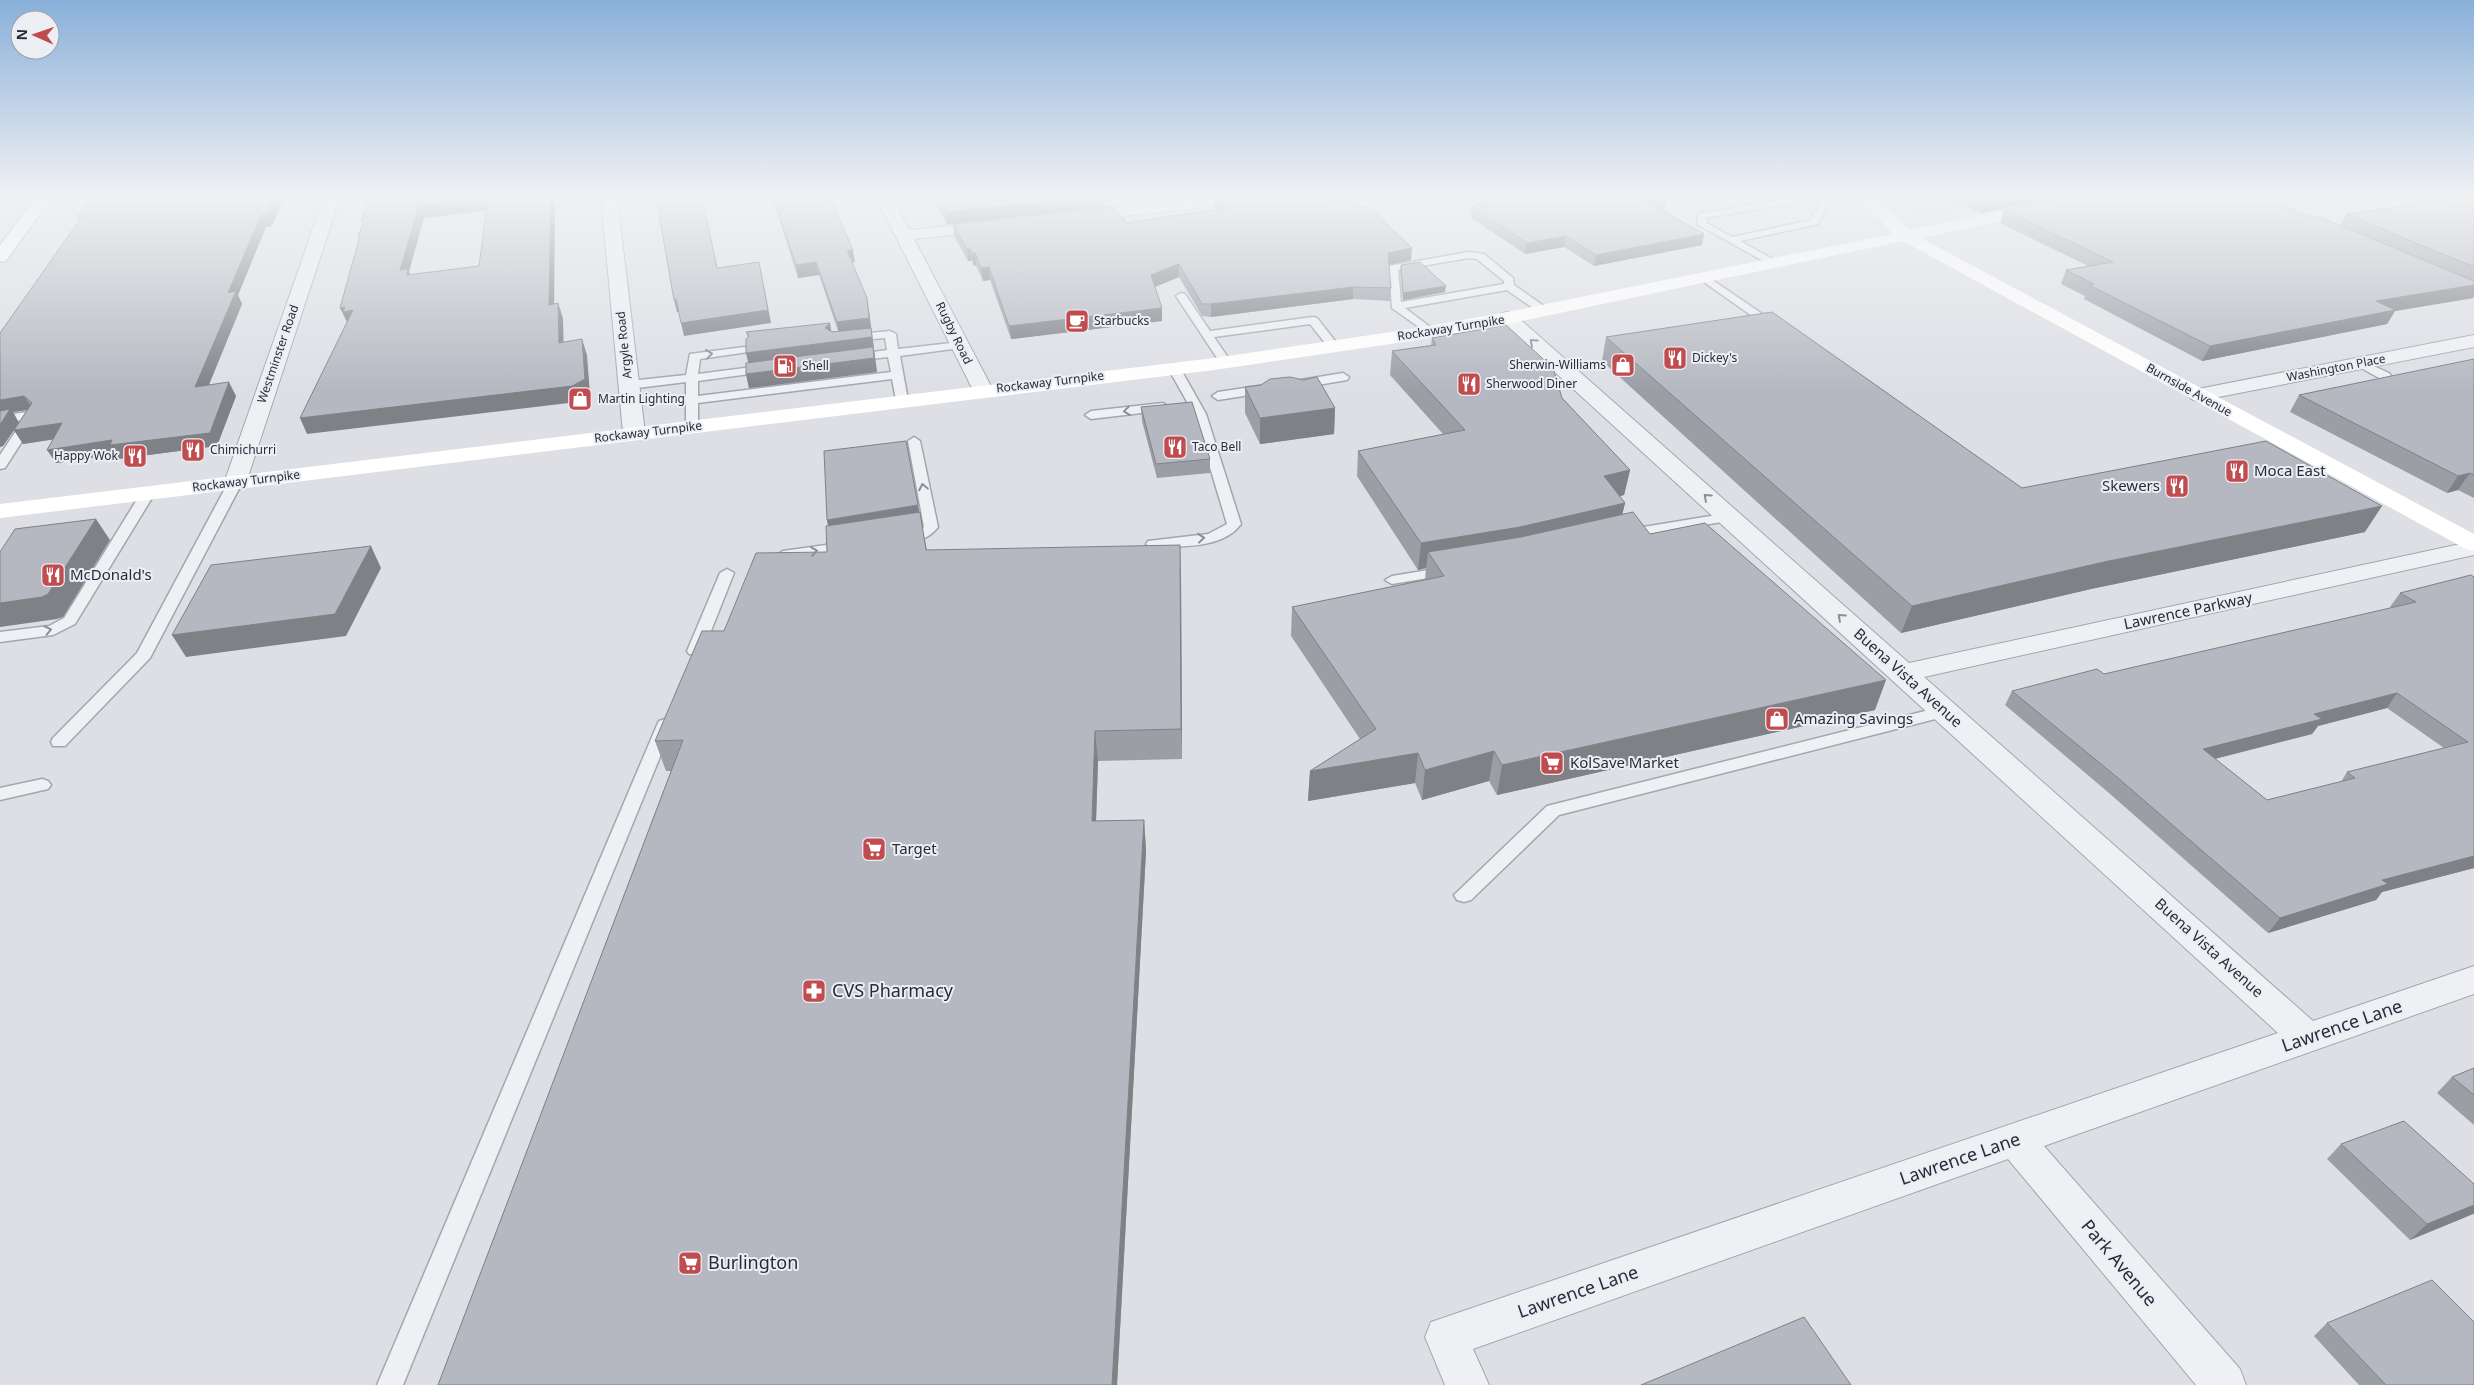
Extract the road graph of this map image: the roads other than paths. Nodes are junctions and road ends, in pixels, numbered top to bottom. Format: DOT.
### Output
graph roads {
  1 [pos="310,262"];
  2 [pos="615,262"];
  3 [pos="918,262"];
  4 [pos="1430,262"];
  5 [pos="1487,262"];
  6 [pos="1778,262"];
  7 [pos="1953,262"];
  8 [pos="1772,263"];
  9 [pos="1705,278"];
  10 [pos="1509,286"];
  11 [pos="1181,296"];
  12 [pos="1396,306"];
  13 [pos="1544,311"];
  14 [pos="1507,318"];
  15 [pos="1430,332"];
  16 [pos="1206,335"];
  17 [pos="1789,337"];
  18 [pos="835,340"];
  19 [pos="2474,341"];
  20 [pos="960,345"];
  21 [pos="1333,346"];
  22 [pos="744,350"];
  23 [pos="894,354"];
  24 [pos="1225,362"];
  25 [pos="842,363"];
  26 [pos="2360,363"];
  27 [pos="779,367"];
  28 [pos="1174,368"];
  29 [pos="898,376"];
  30 [pos="2385,376"];
  31 [pos="692,378"];
  32 [pos="1344,378"];
  33 [pos="628,385"];
  34 [pos="983,390"];
  35 [pos="2198,395"];
  36 [pos="1218,396"];
  37 [pos="692,400"];
  38 [pos="902,400"];
  39 [pos="1193,404"];
  40 [pos="1091,416"];
  41 [pos="0,420"];
  42 [pos="692,426"];
  43 [pos="634,433"];
  44 [pos="16,441"];
  45 [pos="914,441"];
  46 [pos="0,443"];
  47 [pos="0,465"];
  48 [pos="235,483"];
  49 [pos="148,493"];
  50 [pos="0,511"];
  51 [pos="1729,517"];
  52 [pos="1614,536"];
  53 [pos="886,540"];
  54 [pos="858,544"];
  55 [pos="1153,544"];
  56 [pos="2474,544"];
  57 [pos="2474,548"];
  58 [pos="766,558"];
  59 [pos="1459,569"];
  60 [pos="726,573"];
  61 [pos="1392,580"];
  62 [pos="0,637"];
  63 [pos="686,673"];
  64 [pos="1903,673"];
  65 [pos="672,708"];
  66 [pos="1945,711"];
  67 [pos="59,742"];
  68 [pos="42,785"];
  69 [pos="0,794"];
  70 [pos="1464,895"];
  71 [pos="2473,981"];
  72 [pos="2308,1038"];
  73 [pos="2015,1140"];
  74 [pos="390,1385"];
  75 [pos="1467,1385"];
  76 [pos="2224,1385"];
  1 -- 48 [label="street, Westminster Road"];
  2 -- 33 [label="street, Argyle Road"];
  3 -- 20 [label="street, Rugby Road"];
  4 -- 12 [label="lane"];
  5 -- 10 [label="lane"];
  6 -- 8 [label="main road, Rockaway Turnpike"];
  7 -- 35 [label="main road, Burnside Avenue"];
  8 -- 9 [label="main road, Rockaway Turnpike"];
  9 -- 13 [label="main road, Rockaway Turnpike"];
  9 -- 17 [label="lane"];
  10 -- 12 [label="lane"];
  10 -- 13 [label="lane"];
  11 -- 16 [label="lane"];
  12 -- 15 [label="lane"];
  13 -- 14 [label="main road, Rockaway Turnpike"];
  14 -- 15 [label="main road, Rockaway Turnpike"];
  51 -- 14 [label="street, Buena Vista Avenue, one-way"];
  15 -- 21 [label="main road, Rockaway Turnpike"];
  16 -- 21 [label="lane"];
  16 -- 24 [label="lane"];
  18 -- 23 [label="lane"];
  19 -- 26 [label="street, Washington Place"];
  20 -- 23 [label="lane"];
  20 -- 34 [label="street, Rugby Road"];
  21 -- 24 [label="main road, Rockaway Turnpike"];
  31 -- 22 [label="lane, one-way"];
  23 -- 25 [label="lane"];
  23 -- 29 [label="lane"];
  24 -- 28 [label="main road, Rockaway Turnpike"];
  26 -- 30 [label="lane"];
  26 -- 35 [label="street, Washington Place"];
  27 -- 31 [label="lane"];
  28 -- 34 [label="main road, Rockaway Turnpike"];
  28 -- 39 [label="lane"];
  29 -- 37 [label="lane"];
  29 -- 38 [label="lane"];
  31 -- 33 [label="lane"];
  31 -- 37 [label="lane"];
  32 -- 36 [label="lane"];
  33 -- 43 [label="street, Argyle Road"];
  34 -- 38 [label="main road, Rockaway Turnpike"];
  35 -- 56 [label="main road, Burnside Avenue"];
  37 -- 42 [label="lane"];
  38 -- 42 [label="main road, Rockaway Turnpike"];
  39 -- 40 [label="lane, one-way"];
  55 -- 39 [label="lane, one-way"];
  41 -- 44 [label="lane"];
  42 -- 43 [label="main road, Rockaway Turnpike"];
  43 -- 48 [label="main road, Rockaway Turnpike"];
  44 -- 46 [label="lane"];
  44 -- 47 [label="lane"];
  53 -- 45 [label="lane, one-way"];
  48 -- 49 [label="main road, Rockaway Turnpike"];
  48 -- 67 [label="lane"];
  49 -- 50 [label="main road, Rockaway Turnpike"];
  62 -- 49 [label="lane, one-way"];
  51 -- 52 [label="lane"];
  64 -- 51 [label="street, Buena Vista Avenue, one-way"];
  58 -- 54 [label="lane, one-way"];
  57 -- 64 [label="street, Lawrence Parkway"];
  59 -- 61 [label="lane"];
  60 -- 63 [label="lane"];
  64 -- 66 [label="street, Buena Vista Avenue"];
  65 -- 74 [label="lane"];
  66 -- 70 [label="lane"];
  66 -- 72 [label="street, Buena Vista Avenue"];
  68 -- 69 [label="lane"];
  71 -- 72 [label="street, Lawrence Lane"];
  72 -- 73 [label="street, Lawrence Lane"];
  73 -- 75 [label="street, Lawrence Lane"];
  73 -- 76 [label="street, Park Avenue"];
}
